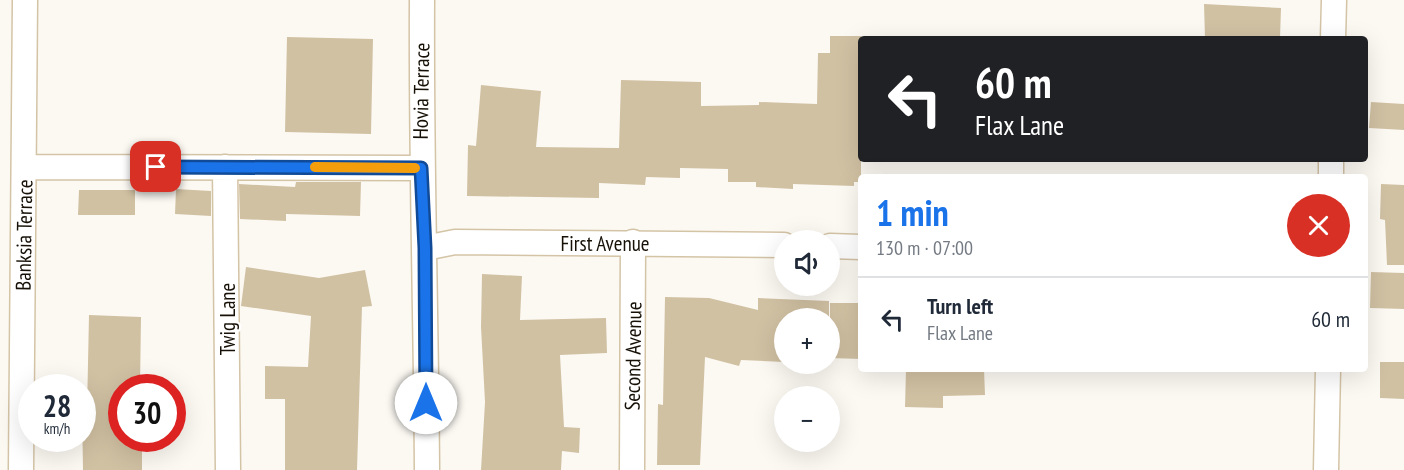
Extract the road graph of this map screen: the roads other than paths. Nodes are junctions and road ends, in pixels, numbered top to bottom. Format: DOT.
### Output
graph roads {
  1 [pos="25,0"];
  2 [pos="422,0"];
  3 [pos="1334,0"];
  4 [pos="1333,36"];
  5 [pos="24,167"];
  6 [pos="225,167"];
  7 [pos="421,168"];
  8 [pos="633,242"];
  9 [pos="774,245"];
  10 [pos="840,246"];
  11 [pos="858,247"];
  12 [pos="425,248"];
  13 [pos="1328,372"];
  14 [pos="21,470"];
  15 [pos="228,470"];
  16 [pos="426,470"];
  17 [pos="632,470"];
  18 [pos="1326,470"];
  1 -- 5 [label="street, Banksia Terrace"];
  2 -- 7 [label="street, Hovia Terrace"];
  3 -- 4 [label="street"];
  5 -- 6 [label="street"];
  5 -- 14 [label="street, Banksia Terrace"];
  6 -- 7 [label="street"];
  6 -- 15 [label="street, Twig Lane"];
  7 -- 12 [label="street, Hovia Terrace"];
  8 -- 9 [label="street, First Avenue"];
  8 -- 12 [label="street, First Avenue"];
  8 -- 17 [label="street, Second Avenue"];
  10 -- 11 [label="street"];
  12 -- 16 [label="street, Hovia Terrace"];
  13 -- 18 [label="street"];
}
